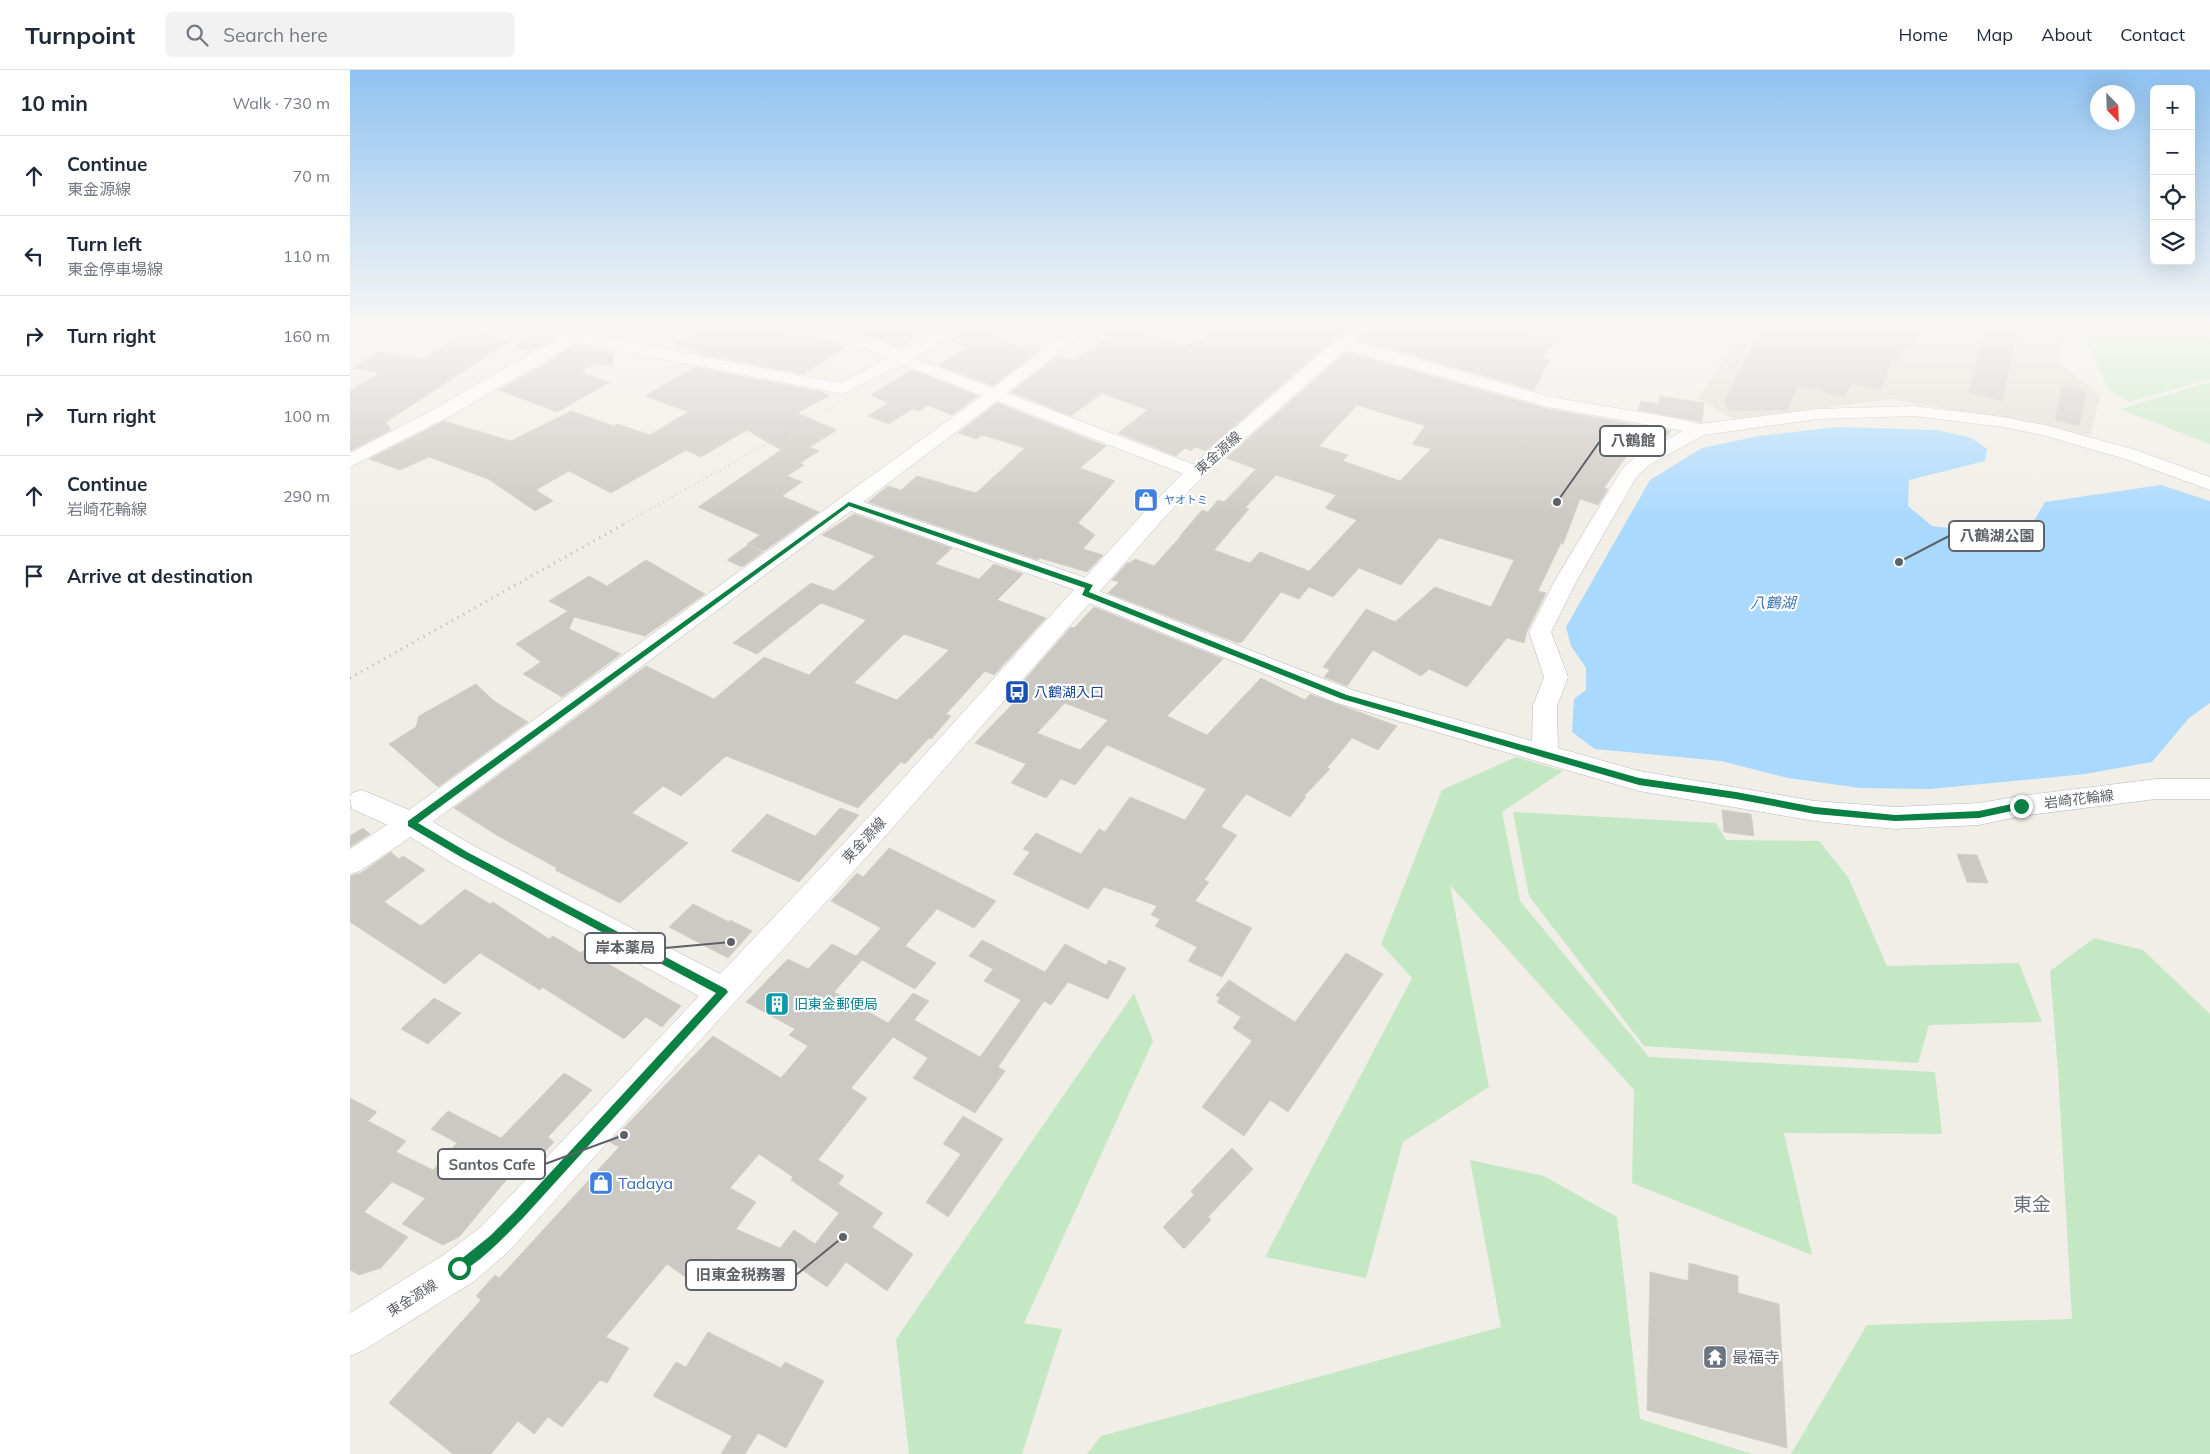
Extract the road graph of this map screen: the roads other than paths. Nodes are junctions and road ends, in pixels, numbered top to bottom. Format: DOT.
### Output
graph roads {
  1 [pos="480,391"];
  2 [pos="981,391"];
  3 [pos="1002,391"];
  4 [pos="1288,391"];
  5 [pos="1508,391"];
  6 [pos="995,396"];
  7 [pos="1698,430"];
  8 [pos="350,461"];
  9 [pos="1196,472"];
  10 [pos="2210,484"];
  11 [pos="849,504"];
  12 [pos="1087,590"];
  13 [pos="1546,754"];
  14 [pos="2210,789"];
  15 [pos="362,801"];
  16 [pos="411,824"];
  17 [pos="350,863"];
  18 [pos="723,992"];
  19 [pos="350,1336"];
  1 -- 8 [label="main road"];
  2 -- 6 [label="street"];
  3 -- 6 [label="street"];
  4 -- 9 [label="main road, 東金源線"];
  5 -- 7 [label="street"];
  6 -- 9 [label="street"];
  6 -- 11 [label="street"];
  7 -- 10 [label="street"];
  7 -- 13 [label="street"];
  9 -- 12 [label="main road, 東金源線"];
  11 -- 12 [label="street, 岩崎花輪線"];
  11 -- 16 [label="street"];
  12 -- 13 [label="street, 岩崎花輪線"];
  12 -- 18 [label="main road, 東金源線"];
  13 -- 14 [label="street, 岩崎花輪線"];
  15 -- 16 [label="main road"];
  16 -- 17 [label="street"];
  16 -- 18 [label="main road"];
  18 -- 19 [label="main road, 東金源線"];
}
